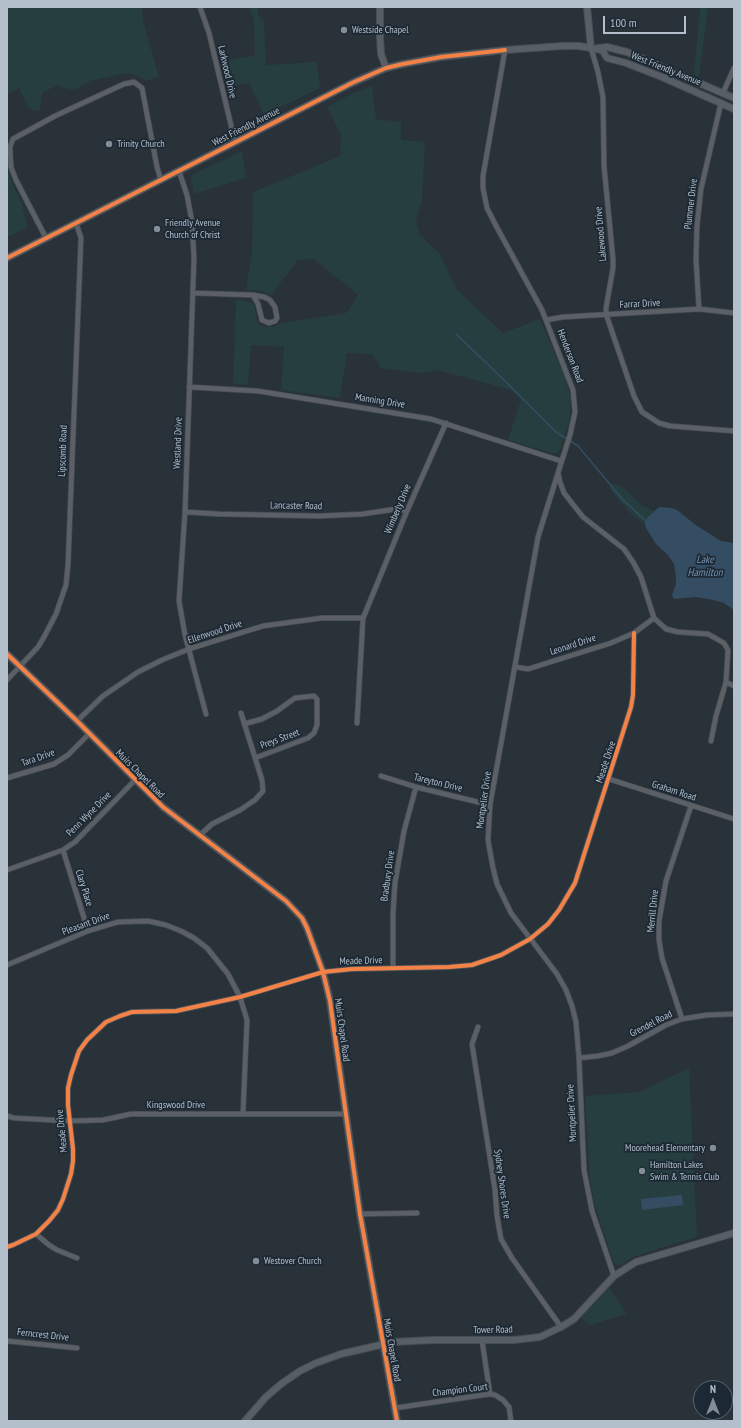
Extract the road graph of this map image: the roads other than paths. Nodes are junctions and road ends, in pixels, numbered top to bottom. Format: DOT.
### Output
graph roads {
  1 [pos="200,7"];
  2 [pos="380,7"];
  3 [pos="587,7"];
  4 [pos="591,48"];
  5 [pos="505,50"];
  6 [pos="386,68"];
  7 [pos="734,68"];
  8 [pos="723,93"];
  9 [pos="734,98"];
  10 [pos="721,104"];
  11 [pos="734,109"];
  12 [pos="235,142"];
  13 [pos="179,171"];
  14 [pos="161,180"];
  15 [pos="76,223"];
  16 [pos="46,238"];
  17 [pos="7,258"];
  18 [pos="193,293"];
  19 [pos="253,295"];
  20 [pos="699,310"];
  21 [pos="734,313"];
  22 [pos="606,314"];
  23 [pos="546,320"];
  24 [pos="189,387"];
  25 [pos="446,423"];
  26 [pos="734,431"];
  27 [pos="562,461"];
  28 [pos="558,473"];
  29 [pos="406,511"];
  30 [pos="185,512"];
  31 [pos="364,618"];
  32 [pos="654,618"];
  33 [pos="634,633"];
  34 [pos="188,649"];
  35 [pos="7,654"];
  36 [pos="20,666"];
  37 [pos="516,667"];
  38 [pos="7,680"];
  39 [pos="726,682"];
  40 [pos="734,686"];
  41 [pos="206,714"];
  42 [pos="241,714"];
  43 [pos="77,721"];
  44 [pos="357,723"];
  45 [pos="244,724"];
  46 [pos="89,734"];
  47 [pos="711,741"];
  48 [pos="255,758"];
  49 [pos="381,776"];
  50 [pos="7,778"];
  51 [pos="609,779"];
  52 [pos="135,780"];
  53 [pos="416,787"];
  54 [pos="490,805"];
  55 [pos="691,806"];
  56 [pos="734,819"];
  57 [pos="199,836"];
  58 [pos="63,850"];
  59 [pos="7,870"];
  60 [pos="88,931"];
  61 [pos="530,939"];
  62 [pos="7,965"];
  63 [pos="393,968"];
  64 [pos="323,972"];
  65 [pos="240,997"];
  66 [pos="734,1014"];
  67 [pos="682,1019"];
  68 [pos="478,1027"];
  69 [pos="579,1058"];
  70 [pos="244,1113"];
  71 [pos="346,1114"];
  72 [pos="7,1116"];
  73 [pos="69,1121"];
  74 [pos="417,1213"];
  75 [pos="360,1214"];
  76 [pos="734,1233"];
  77 [pos="36,1234"];
  78 [pos="7,1247"];
  79 [pos="77,1258"];
  80 [pos="614,1276"];
  81 [pos="561,1327"];
  82 [pos="482,1340"];
  83 [pos="7,1341"];
  84 [pos="383,1344"];
  85 [pos="77,1348"];
  86 [pos="490,1394"];
  87 [pos="395,1408"];
  88 [pos="245,1421"];
  89 [pos="397,1421"];
  90 [pos="511,1421"];
  1 -- 12 [label="street, Larkwood Drive"];
  2 -- 6 [label="main road"];
  3 -- 4 [label="main road"];
  4 -- 5 [label="main road, West Friendly Avenue"];
  4 -- 8 [label="main road, West Friendly Avenue"];
  4 -- 10 [label="main road, West Friendly Avenue"];
  4 -- 22 [label="street, Lakewood Drive"];
  5 -- 6 [label="main road, West Friendly Avenue"];
  5 -- 23 [label="street, Henderson Road"];
  6 -- 12 [label="main road, West Friendly Avenue"];
  7 -- 8 [label="street"];
  8 -- 9 [label="main road, West Friendly Avenue"];
  10 -- 11 [label="main road, West Friendly Avenue"];
  10 -- 20 [label="street, Plummer Drive"];
  12 -- 13 [label="main road, West Friendly Avenue"];
  13 -- 14 [label="main road, West Friendly Avenue"];
  13 -- 18 [label="street, Westland Drive"];
  14 -- 15 [label="main road, West Friendly Avenue"];
  14 -- 16 [label="street"];
  15 -- 16 [label="main road, West Friendly Avenue"];
  15 -- 36 [label="street, Lipscomb Road"];
  16 -- 17 [label="main road, West Friendly Avenue"];
  18 -- 19 [label="street"];
  18 -- 24 [label="street, Westland Drive"];
  19 -- 19 [label="street"];
  20 -- 21 [label="street, Farrar Drive"];
  20 -- 22 [label="street, Farrar Drive"];
  22 -- 23 [label="street, Farrar Drive"];
  22 -- 26 [label="street, Lakewood Drive"];
  23 -- 27 [label="street, Henderson Road"];
  24 -- 25 [label="street, Manning Drive"];
  24 -- 30 [label="street, Westland Drive"];
  25 -- 27 [label="street, Manning Drive"];
  25 -- 29 [label="street, Wimberly Drive"];
  27 -- 28 [label="street, Henderson Road"];
  28 -- 32 [label="street"];
  28 -- 37 [label="street, Montpelier Drive"];
  29 -- 30 [label="street, Lancaster Road"];
  29 -- 31 [label="street, Wimberly Drive"];
  30 -- 34 [label="street, Westland Drive"];
  31 -- 34 [label="street, Ellenwood Drive"];
  31 -- 44 [label="street"];
  32 -- 33 [label="street"];
  32 -- 39 [label="street"];
  33 -- 37 [label="street, Leonard Drive"];
  33 -- 51 [label="street, Meade Drive"];
  34 -- 41 [label="street, Westland Drive"];
  34 -- 43 [label="street, Ellenwood Drive"];
  35 -- 36 [label="main road, Muirs Chapel Road"];
  36 -- 38 [label="street, Lipscomb Road"];
  36 -- 43 [label="main road, Muirs Chapel Road"];
  37 -- 54 [label="street, Montpelier Drive"];
  39 -- 40 [label="street"];
  39 -- 47 [label="street"];
  42 -- 45 [label="street, Preys Street"];
  43 -- 46 [label="main road, Muirs Chapel Road"];
  45 -- 48 [label="street, Preys Street"];
  45 -- 48 [label="street, Preys Street"];
  46 -- 50 [label="street, Tara Drive"];
  46 -- 52 [label="main road, Muirs Chapel Road"];
  48 -- 57 [label="street, Preys Street"];
  49 -- 53 [label="street, Tareyton Drive"];
  51 -- 55 [label="street, Graham Road"];
  51 -- 61 [label="street, Meade Drive"];
  52 -- 57 [label="main road, Muirs Chapel Road"];
  52 -- 58 [label="street, Penn Wyne Drive"];
  53 -- 54 [label="street, Tareyton Drive"];
  53 -- 63 [label="street, Bradbury Drive"];
  54 -- 61 [label="street, Montpelier Drive"];
  55 -- 56 [label="street, Graham Road"];
  55 -- 67 [label="street, Merrill Drive"];
  57 -- 64 [label="main road, Muirs Chapel Road"];
  58 -- 59 [label="street, Penn Wyne Drive"];
  58 -- 60 [label="street, Clary Place"];
  60 -- 62 [label="street, Pleasant Drive"];
  60 -- 65 [label="street, Pleasant Drive"];
  61 -- 63 [label="street, Meade Drive"];
  61 -- 69 [label="street, Montpelier Drive"];
  63 -- 64 [label="street, Meade Drive"];
  64 -- 65 [label="street, Meade Drive"];
  64 -- 71 [label="main road, Muirs Chapel Road"];
  65 -- 70 [label="street, Pleasant Drive"];
  65 -- 73 [label="street, Meade Drive"];
  66 -- 67 [label="street, Grendel Road"];
  67 -- 69 [label="street, Grendel Road"];
  68 -- 81 [label="street, Sydney Shores Drive"];
  69 -- 80 [label="street, Montpelier Drive"];
  70 -- 71 [label="street, Kingswood Drive"];
  70 -- 73 [label="street, Kingswood Drive"];
  71 -- 75 [label="main road, Muirs Chapel Road"];
  72 -- 73 [label="street, Kingswood Drive"];
  73 -- 77 [label="street, Meade Drive"];
  74 -- 75 [label="street"];
  75 -- 84 [label="main road, Muirs Chapel Road"];
  76 -- 80 [label="main road, Tower Road"];
  77 -- 78 [label="street, Meade Drive"];
  77 -- 79 [label="street"];
  80 -- 81 [label="main road, Tower Road"];
  81 -- 82 [label="main road, Tower Road"];
  82 -- 84 [label="main road, Tower Road"];
  82 -- 86 [label="street"];
  83 -- 85 [label="street, Ferncrest Drive"];
  84 -- 87 [label="main road, Muirs Chapel Road"];
  84 -- 88 [label="main road, Tower Road"];
  86 -- 87 [label="street, Champion Court"];
  86 -- 90 [label="street, Champion Court"];
  87 -- 89 [label="main road, Muirs Chapel Road"];
}
